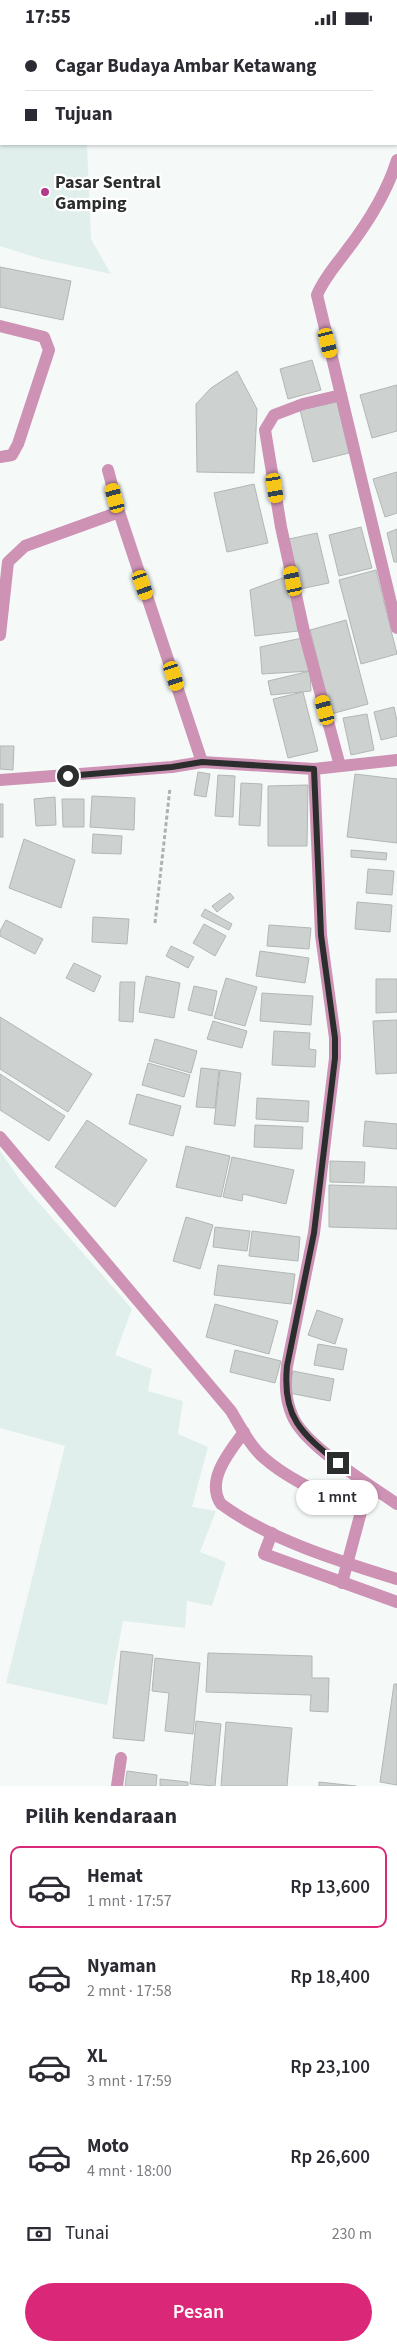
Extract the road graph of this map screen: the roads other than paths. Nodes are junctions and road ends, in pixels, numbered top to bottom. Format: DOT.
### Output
graph roads {
  1 [pos="397,160"];
  2 [pos="0,326"];
  3 [pos="341,395"];
  4 [pos="0,457"];
  5 [pos="108,470"];
  6 [pos="119,512"];
  7 [pos="2,599"];
  8 [pos="397,628"];
  9 [pos="0,635"];
  10 [pos="397,760"];
  11 [pos="202,762"];
  12 [pos="340,767"];
  13 [pos="314,769"];
  14 [pos="0,781"];
  15 [pos="0,1137"];
  16 [pos="244,1432"];
  17 [pos="397,1504"];
  18 [pos="272,1533"];
  19 [pos="348,1563"];
  20 [pos="397,1579"];
  21 [pos="342,1583"];
  22 [pos="397,1602"];
  23 [pos="121,1758"];
  24 [pos="117,1786"];
  1 -- 3 [label="street"];
  2 -- 4 [label="street"];
  3 -- 8 [label="street"];
  3 -- 12 [label="street"];
  5 -- 6 [label="street"];
  6 -- 7 [label="street"];
  6 -- 11 [label="street"];
  7 -- 9 [label="street"];
  10 -- 12 [label="street"];
  11 -- 13 [label="street"];
  11 -- 14 [label="street"];
  12 -- 13 [label="street"];
  13 -- 17 [label="street"];
  15 -- 16 [label="street"];
  16 -- 18 [label="street"];
  16 -- 19 [label="street"];
  18 -- 19 [label="street"];
  18 -- 21 [label="street"];
  19 -- 20 [label="street"];
  19 -- 21 [label="street"];
  21 -- 22 [label="street"];
  23 -- 24 [label="street"];
}
